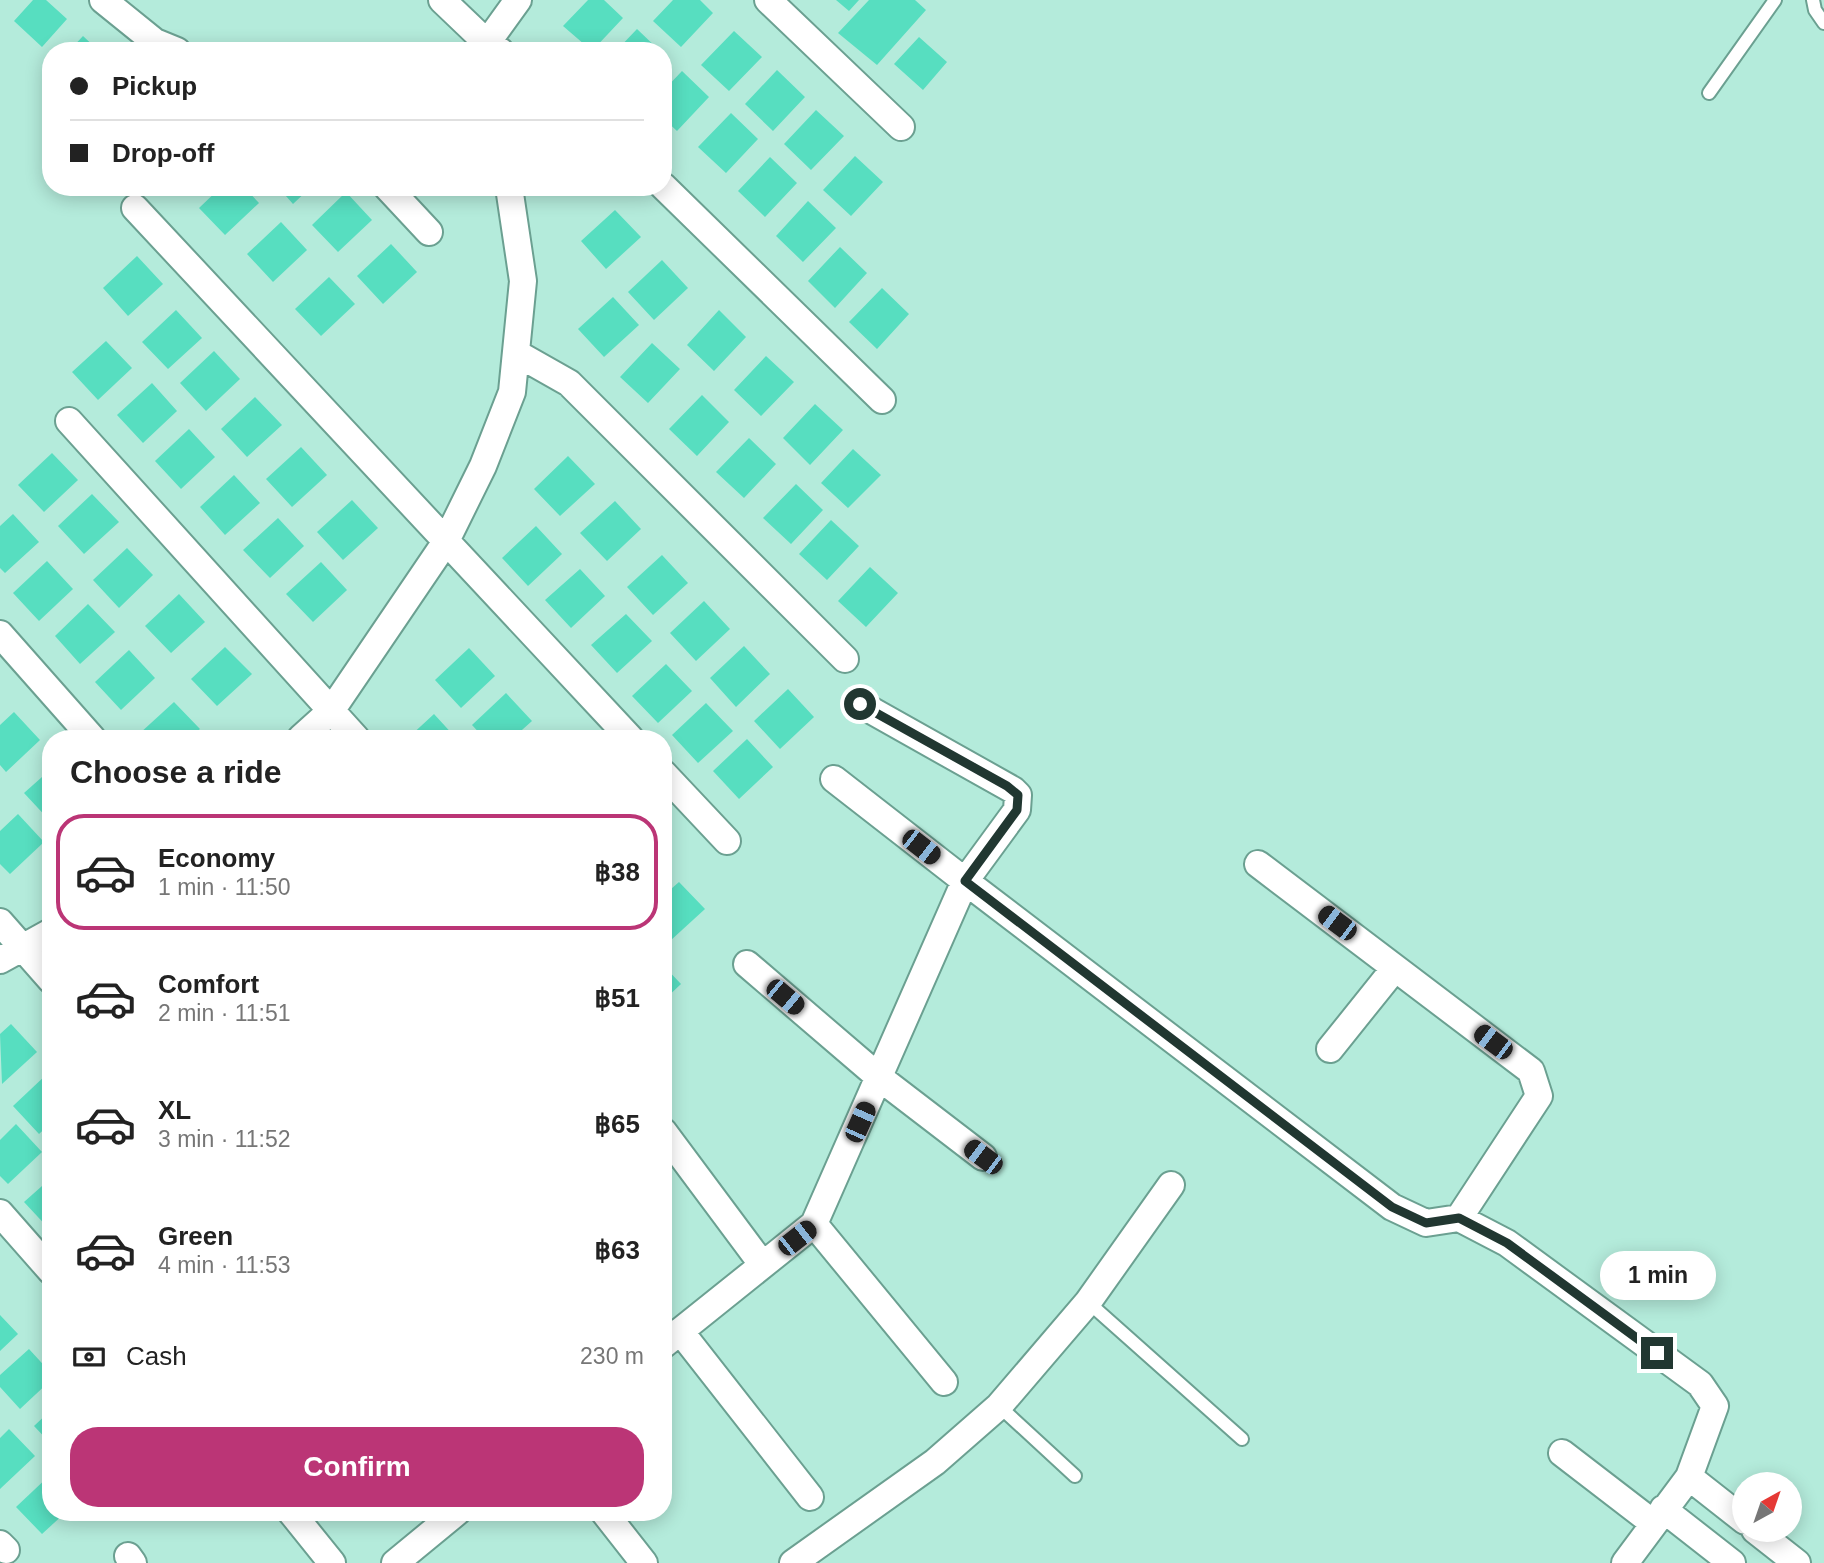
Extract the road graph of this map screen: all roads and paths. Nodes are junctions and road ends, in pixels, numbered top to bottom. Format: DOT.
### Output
graph roads {
  1 [pos="103,0"];
  2 [pos="442,0"];
  3 [pos="518,0"];
  4 [pos="768,0"];
  5 [pos="1775,0"];
  6 [pos="1813,0"];
  7 [pos="1824,23"];
  8 [pos="157,42"];
  9 [pos="486,42"];
  10 [pos="495,42"];
  11 [pos="1709,93"];
  12 [pos="901,127"];
  13 [pos="672,195"];
  14 [pos="395,196"];
  15 [pos="510,196"];
  16 [pos="135,208"];
  17 [pos="429,232"];
  18 [pos="516,353"];
  19 [pos="882,400"];
  20 [pos="69,421"];
  21 [pos="445,543"];
  22 [pos="0,634"];
  23 [pos="845,659"];
  24 [pos="860,704"];
  25 [pos="331,711"];
  26 [pos="85,730"];
  27 [pos="310,730"];
  28 [pos="349,730"];
  29 [pos="622,730"];
  30 [pos="834,779"];
  31 [pos="672,783"];
  32 [pos="727,841"];
  33 [pos="1258,864"];
  34 [pos="965,881"];
  35 [pos="0,922"];
  36 [pos="42,937"];
  37 [pos="11,954"];
  38 [pos="747,964"];
  39 [pos="1395,968"];
  40 [pos="42,974"];
  41 [pos="1330,1049"];
  42 [pos="880,1078"];
  43 [pos="672,1143"];
  44 [pos="983,1157"];
  45 [pos="1171,1185"];
  46 [pos="0,1213"];
  47 [pos="1459,1218"];
  48 [pos="814,1224"];
  49 [pos="42,1261"];
  50 [pos="762,1264"];
  51 [pos="1088,1302"];
  52 [pos="672,1338"];
  53 [pos="944,1382"];
  54 [pos="999,1406"];
  55 [pos="1242,1439"];
  56 [pos="1562,1453"];
  57 [pos="1075,1476"];
  58 [pos="1689,1477"];
  59 [pos="810,1497"];
  60 [pos="1732,1511"];
  61 [pos="1658,1516"];
  62 [pos="298,1521"];
  63 [pos="448,1521"];
  64 [pos="611,1521"];
  65 [pos="1770,1542"];
  66 [pos="412,1558"];
  67 [pos="332,1563"];
  68 [pos="644,1563"];
  69 [pos="793,1563"];
  70 [pos="1625,1563"];
  71 [pos="1732,1563"];
  72 [pos="1797,1563"];
  1 -- 8 [label="street"];
  2 -- 9 [label="street"];
  3 -- 10 [label="street"];
  4 -- 12 [label="street"];
  5 -- 11 [label="lane"];
  6 -- 7 [label="lane"];
  13 -- 19 [label="street"];
  14 -- 17 [label="street"];
  15 -- 18 [label="street"];
  16 -- 21 [label="street"];
  18 -- 21 [label="street"];
  18 -- 23 [label="street"];
  20 -- 25 [label="street"];
  21 -- 25 [label="street"];
  21 -- 29 [label="street"];
  22 -- 26 [label="street"];
  24 -- 34 [label="street"];
  25 -- 27 [label="street"];
  25 -- 28 [label="street"];
  30 -- 34 [label="street"];
  31 -- 32 [label="street"];
  33 -- 39 [label="street"];
  34 -- 42 [label="street"];
  34 -- 47 [label="street"];
  35 -- 37 [label="street"];
  36 -- 37 [label="street"];
  37 -- 40 [label="street"];
  38 -- 42 [label="street"];
  39 -- 41 [label="street"];
  39 -- 47 [label="street"];
  42 -- 44 [label="street"];
  42 -- 48 [label="street"];
  43 -- 50 [label="street"];
  45 -- 51 [label="street"];
  46 -- 49 [label="street"];
  47 -- 58 [label="street"];
  48 -- 50 [label="street"];
  48 -- 53 [label="street"];
  50 -- 52 [label="street"];
  51 -- 54 [label="street"];
  51 -- 55 [label="lane"];
  52 -- 59 [label="street"];
  54 -- 57 [label="lane"];
  54 -- 69 [label="street"];
  56 -- 61 [label="street"];
  58 -- 60 [label="street"];
  58 -- 61 [label="street"];
  61 -- 70 [label="street"];
  61 -- 71 [label="street"];
  62 -- 67 [label="street"];
  63 -- 66 [label="street"];
  64 -- 68 [label="street"];
  65 -- 72 [label="street"];
}
